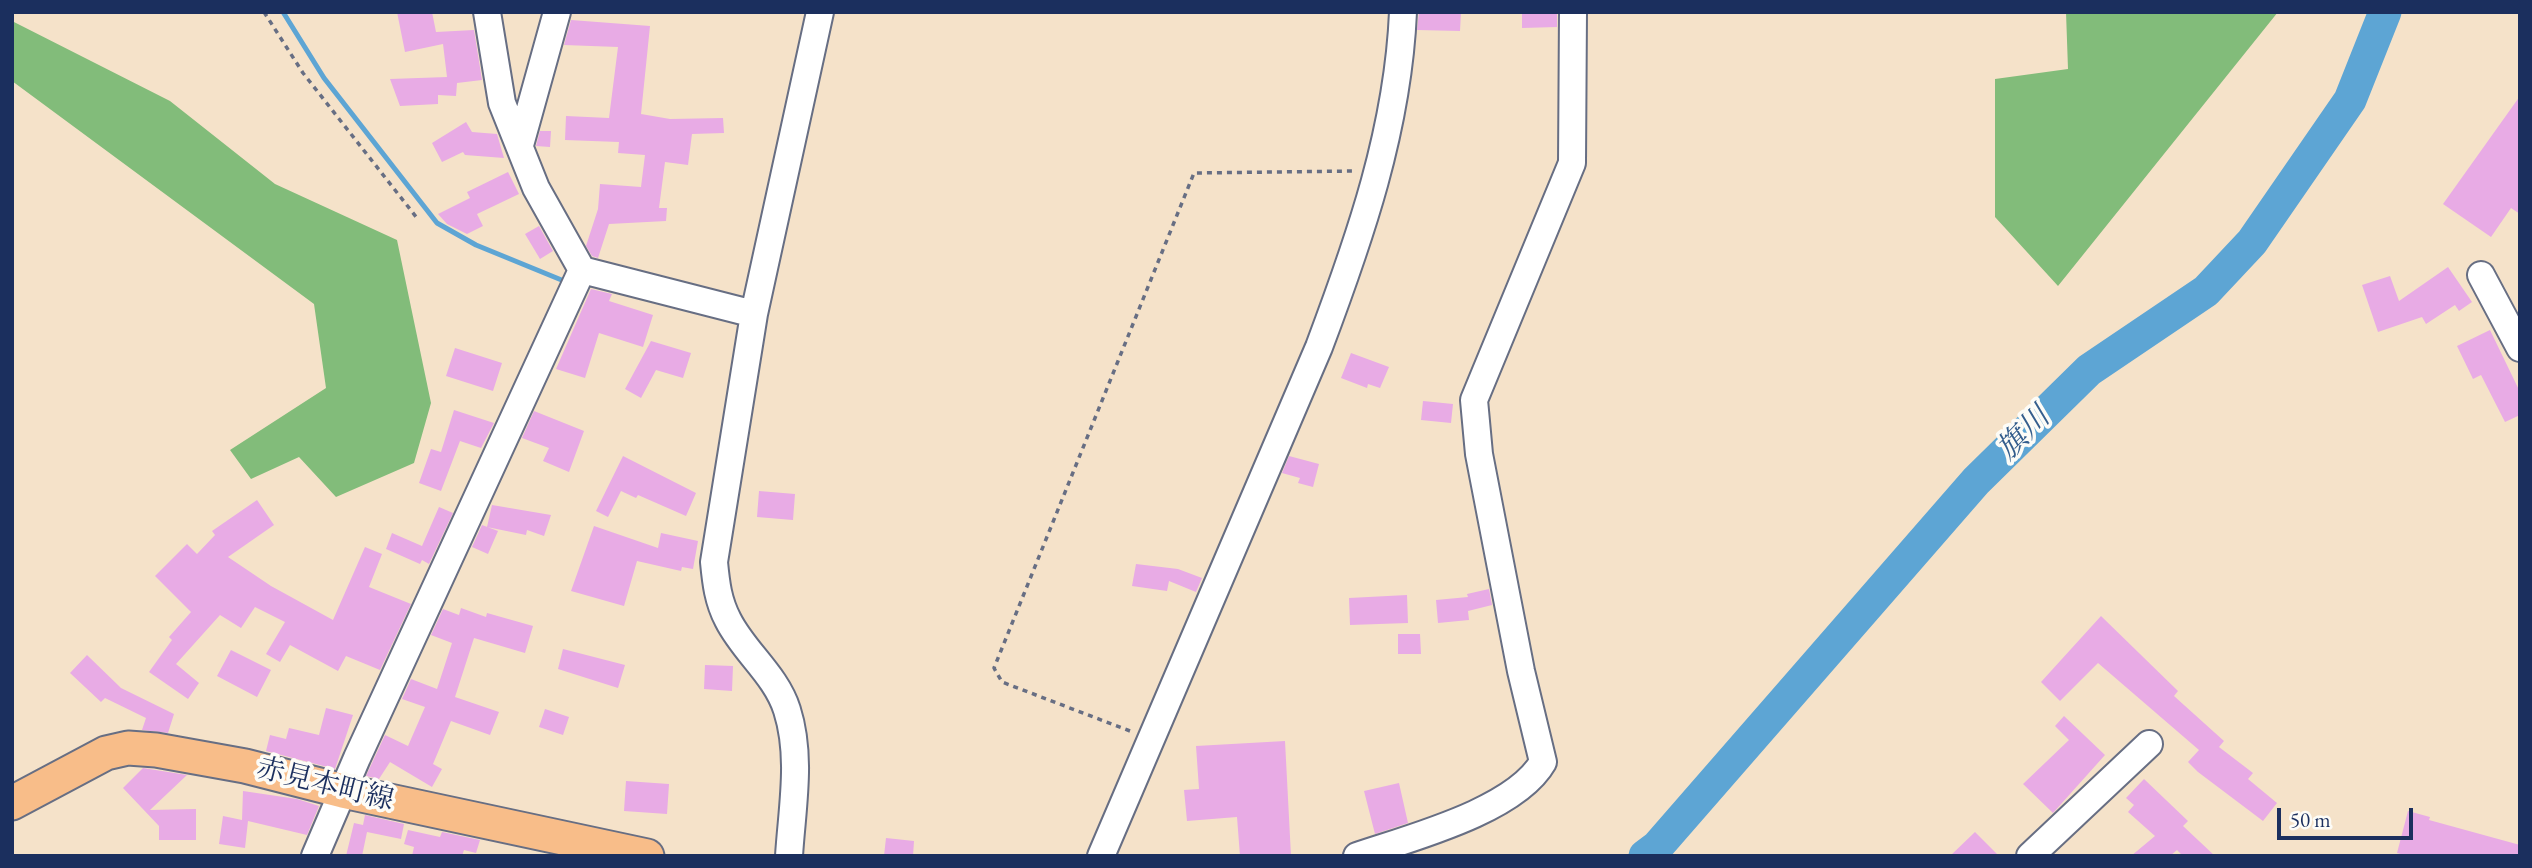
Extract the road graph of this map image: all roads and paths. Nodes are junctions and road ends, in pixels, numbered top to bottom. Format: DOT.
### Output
graph roads {
  1 [pos="264,12"];
  2 [pos="488,12"];
  3 [pos="556,12"];
  4 [pos="820,12"];
  5 [pos="1402,12"];
  6 [pos="1573,12"];
  7 [pos="520,145"];
  8 [pos="1379,171"];
  9 [pos="417,218"];
  10 [pos="582,270"];
  11 [pos="2481,275"];
  12 [pos="754,314"];
  13 [pos="2520,348"];
  14 [pos="1152,739"];
  15 [pos="2149,744"];
  16 [pos="343,791"];
  17 [pos="12,803"];
  18 [pos="315,856"];
  19 [pos="647,856"];
  20 [pos="789,856"];
  21 [pos="1101,856"];
  22 [pos="1357,856"];
  23 [pos="2030,856"];
  1 -- 9 [label="path"];
  2 -- 7 [label="street"];
  3 -- 7 [label="street"];
  4 -- 12 [label="street"];
  5 -- 8 [label="street"];
  6 -- 22 [label="street"];
  7 -- 10 [label="street"];
  8 -- 14 [label="street"];
  8 -- 14 [label="path"];
  10 -- 12 [label="street"];
  10 -- 16 [label="street"];
  11 -- 13 [label="street"];
  12 -- 20 [label="street"];
  14 -- 21 [label="street"];
  15 -- 23 [label="street"];
  16 -- 17 [label="main road, 赤見本町線"];
  16 -- 18 [label="street"];
  16 -- 19 [label="main road, 赤見本町線"];
}
